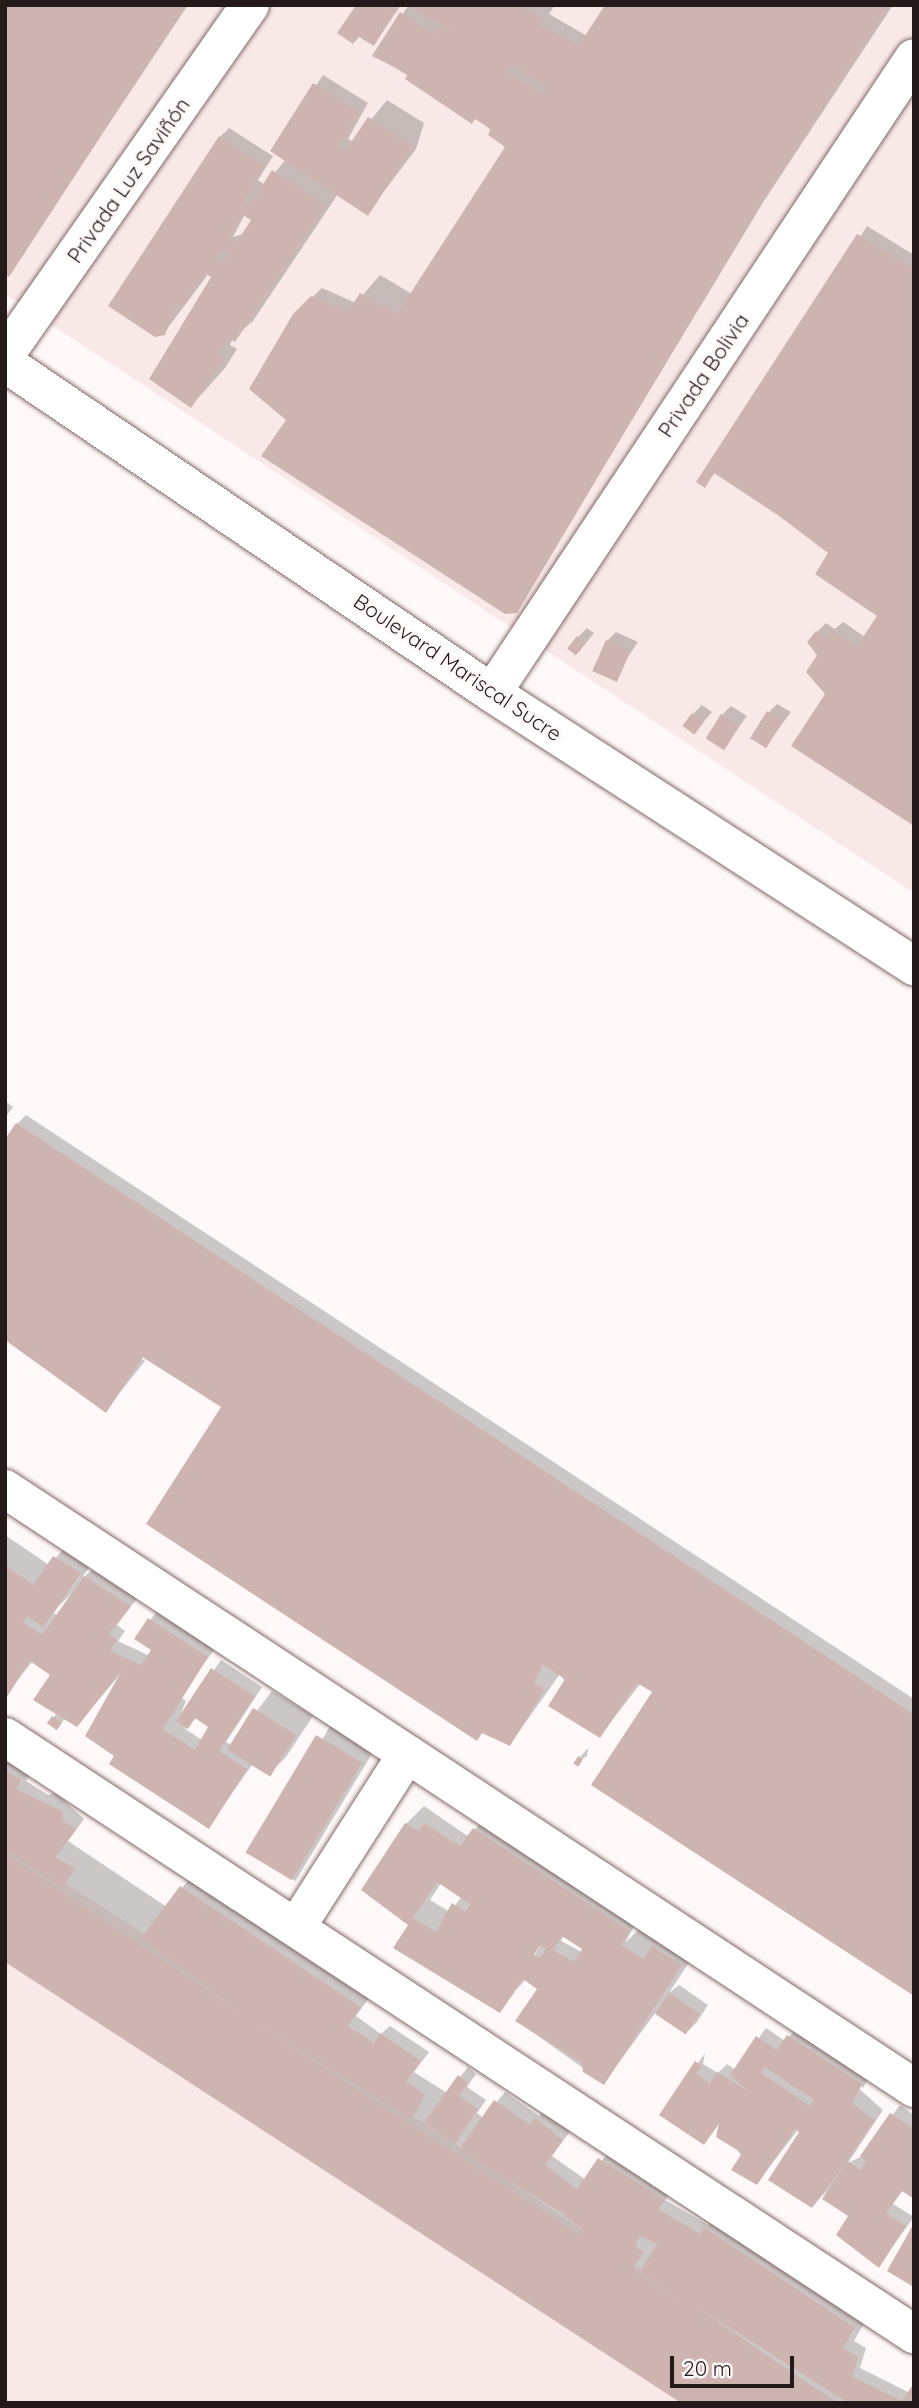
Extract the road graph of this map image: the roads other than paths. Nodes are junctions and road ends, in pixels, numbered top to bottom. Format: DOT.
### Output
graph roads {
  1 [pos="250,5"];
  2 [pos="914,58"];
  3 [pos="5,355"];
  4 [pos="5,363"];
  5 [pos="492,693"];
  6 [pos="914,966"];
  7 [pos="5,1489"];
  8 [pos="5,1737"];
  9 [pos="407,1754"];
  10 [pos="297,1926"];
  11 [pos="914,2088"];
  12 [pos="914,2334"];
  1 -- 3 [label="street, Privada Luz Saviñón"];
  2 -- 5 [label="street, Privada Bolivia"];
  4 -- 5 [label="street, Boulevard Mariscal Sucre"];
  5 -- 6 [label="street, Boulevard Mariscal Sucre"];
  7 -- 9 [label="street"];
  8 -- 10 [label="street"];
  9 -- 10 [label="street"];
  9 -- 11 [label="street"];
  10 -- 12 [label="street"];
}
